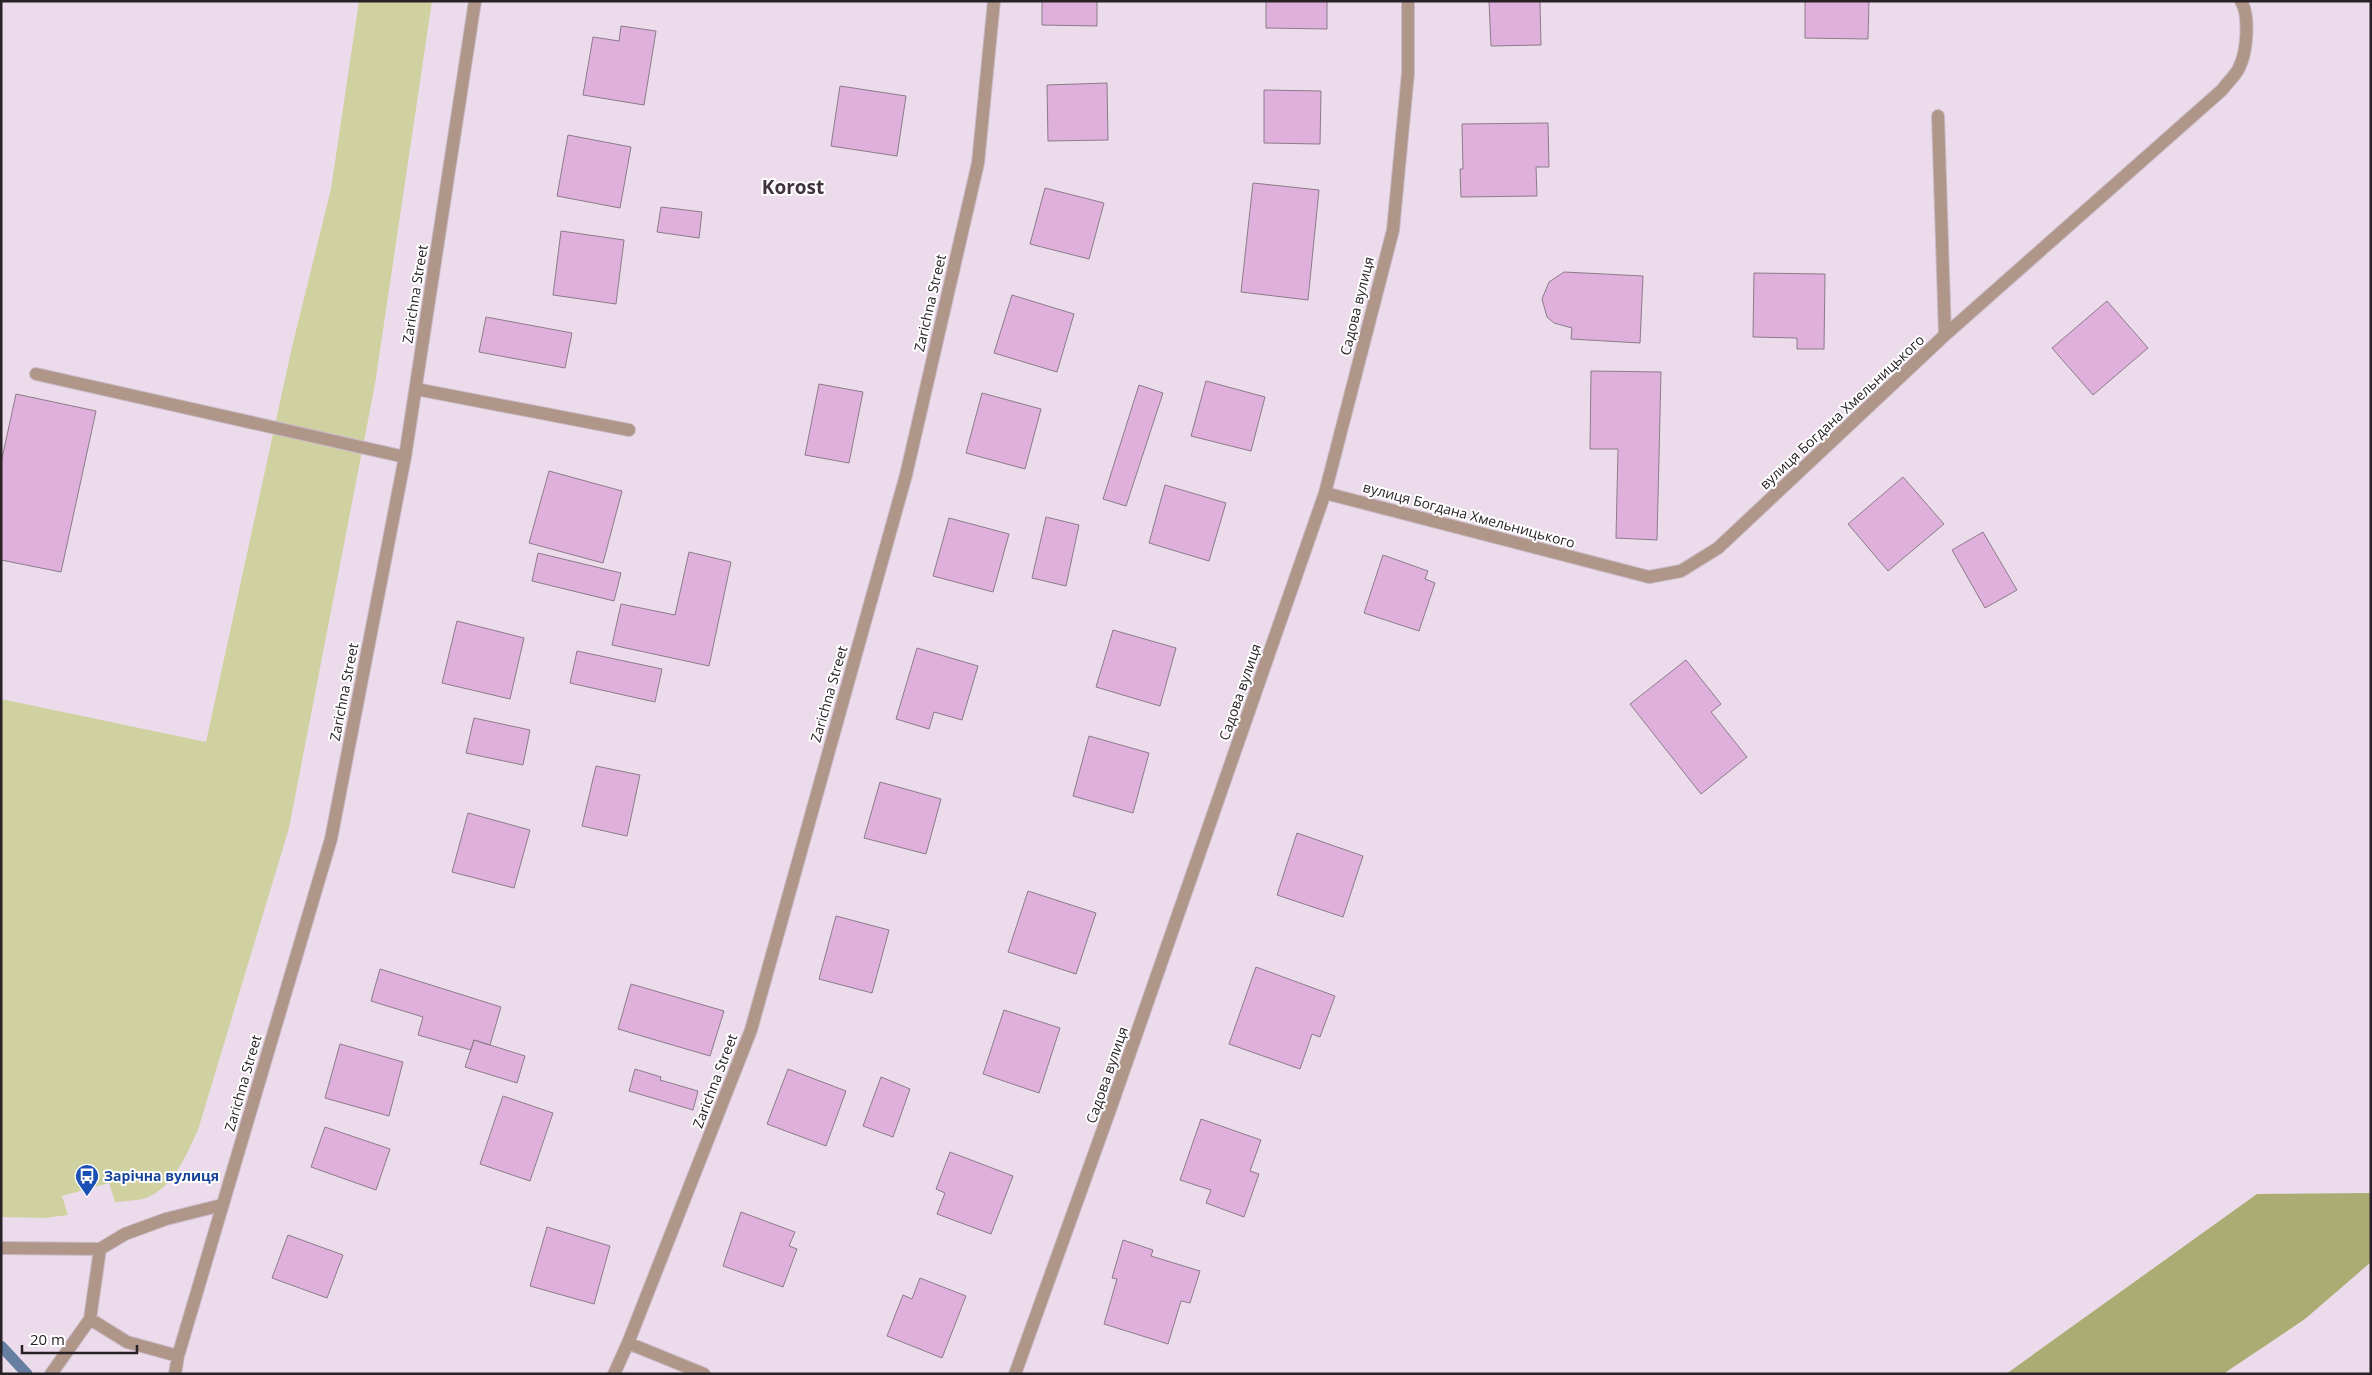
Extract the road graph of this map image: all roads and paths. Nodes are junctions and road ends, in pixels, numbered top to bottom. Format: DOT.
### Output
graph roads {
  1 [pos="475,1"];
  2 [pos="994,1"];
  3 [pos="1408,1"];
  4 [pos="2240,1"];
  5 [pos="1938,116"];
  6 [pos="1945,335"];
  7 [pos="36,374"];
  8 [pos="416,389"];
  9 [pos="629,430"];
  10 [pos="405,457"];
  11 [pos="1325,493"];
  12 [pos="222,1205"];
  13 [pos="1,1248"];
  14 [pos="100,1249"];
  15 [pos="90,1319"];
  16 [pos="628,1343"];
  17 [pos="178,1356"];
  18 [pos="51,1374"];
  19 [pos="175,1374"];
  20 [pos="614,1374"];
  21 [pos="704,1374"];
  22 [pos="1015,1374"];
  1 -- 8 [label="street, Zarichna Street"];
  2 -- 16 [label="street, Zarichna Street"];
  3 -- 11 [label="street, Садова вулиця"];
  4 -- 6 [label="street, вулиця Богдана Хмельницького"];
  5 -- 6 [label="street"];
  6 -- 11 [label="street, вулиця Богдана Хмельницького"];
  7 -- 10 [label="street"];
  8 -- 9 [label="street"];
  8 -- 10 [label="street, Zarichna Street"];
  10 -- 12 [label="street, Zarichna Street"];
  11 -- 22 [label="street, Садова вулиця"];
  12 -- 14 [label="street"];
  12 -- 17 [label="street, Zarichna Street"];
  13 -- 14 [label="street"];
  14 -- 15 [label="street"];
  15 -- 17 [label="street"];
  15 -- 18 [label="street"];
  16 -- 20 [label="street, Zarichna Street"];
  16 -- 21 [label="street"];
  17 -- 19 [label="street, Zarichna Street"];
}
